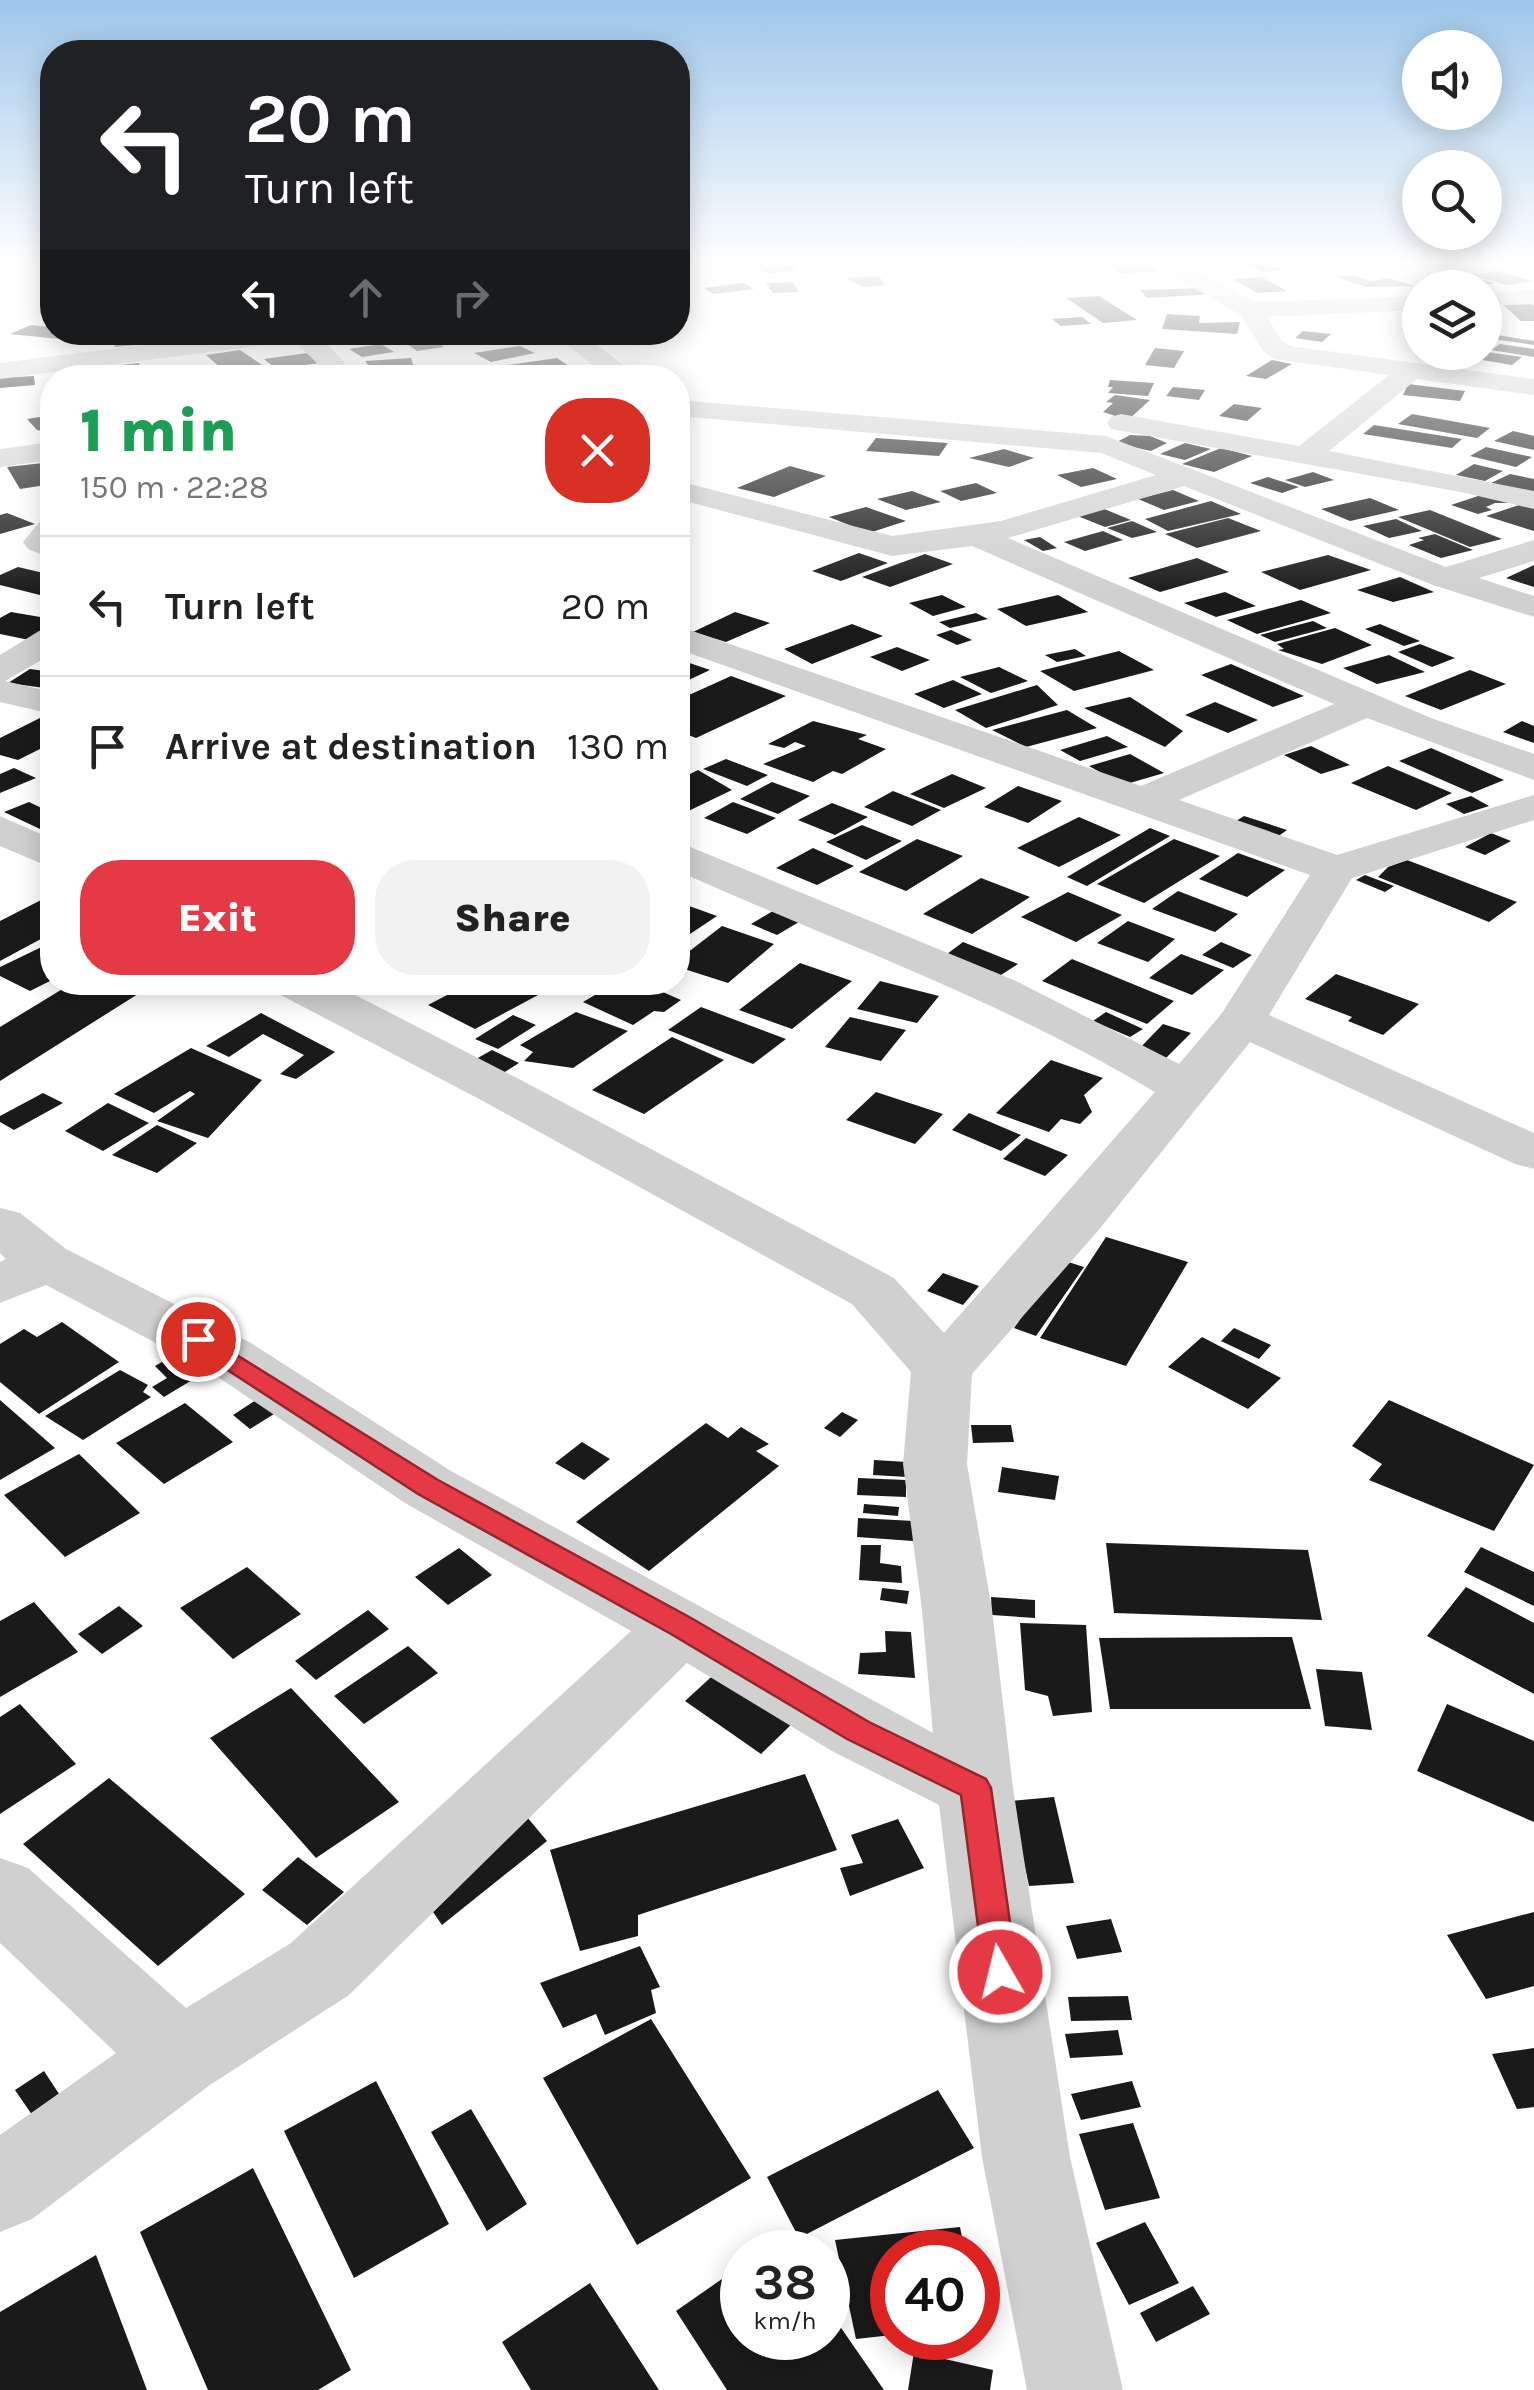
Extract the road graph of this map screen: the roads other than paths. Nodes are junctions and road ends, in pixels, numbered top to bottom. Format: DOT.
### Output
graph roads {
  1 [pos="1406,375"];
  2 [pos="1445,375"];
  3 [pos="1534,387"];
  4 [pos="690,409"];
  5 [pos="1120,423"];
  6 [pos="40,453"];
  7 [pos="1304,456"];
  8 [pos="0,458"];
  9 [pos="1186,476"];
  10 [pos="690,493"];
  11 [pos="1534,500"];
  12 [pos="975,536"];
  13 [pos="1534,550"];
  14 [pos="1445,578"];
  15 [pos="1534,607"];
  16 [pos="690,640"];
  17 [pos="40,647"];
  18 [pos="0,672"];
  19 [pos="0,691"];
  20 [pos="40,700"];
  21 [pos="1370,702"];
  22 [pos="1534,768"];
  23 [pos="1139,802"];
  24 [pos="1534,806"];
  25 [pos="0,829"];
  26 [pos="40,849"];
  27 [pos="690,860"];
  28 [pos="1336,868"];
  29 [pos="317,995"];
  30 [pos="1241,1021"];
  31 [pos="1184,1088"];
  32 [pos="1534,1153"];
  33 [pos="15,1257"];
  34 [pos="942,1368"];
  35 [pos="681,1626"];
  36 [pos="975,1788"];
  37 [pos="0,1892"];
  38 [pos="180,2057"];
  39 [pos="0,2188"];
  40 [pos="1075,2390"];
  1 -- 7 [label="street"];
  2 -- 3 [label="street"];
  4 -- 9 [label="street"];
  5 -- 7 [label="street"];
  6 -- 8 [label="street"];
  7 -- 11 [label="street"];
  9 -- 12 [label="street"];
  9 -- 14 [label="street"];
  10 -- 12 [label="street"];
  12 -- 21 [label="street"];
  13 -- 14 [label="street"];
  14 -- 15 [label="street"];
  16 -- 23 [label="street"];
  17 -- 18 [label="street"];
  19 -- 20 [label="street"];
  21 -- 22 [label="street"];
  21 -- 23 [label="street"];
  23 -- 28 [label="street"];
  24 -- 28 [label="street"];
  25 -- 26 [label="street"];
  27 -- 31 [label="street"];
  28 -- 30 [label="street"];
  29 -- 34 [label="street"];
  30 -- 31 [label="street"];
  30 -- 32 [label="street"];
  31 -- 34 [label="street"];
  33 -- 35 [label="street"];
  34 -- 36 [label="street"];
  35 -- 36 [label="street"];
  35 -- 38 [label="street"];
  36 -- 40 [label="street"];
  37 -- 38 [label="street"];
  38 -- 39 [label="street"];
}
